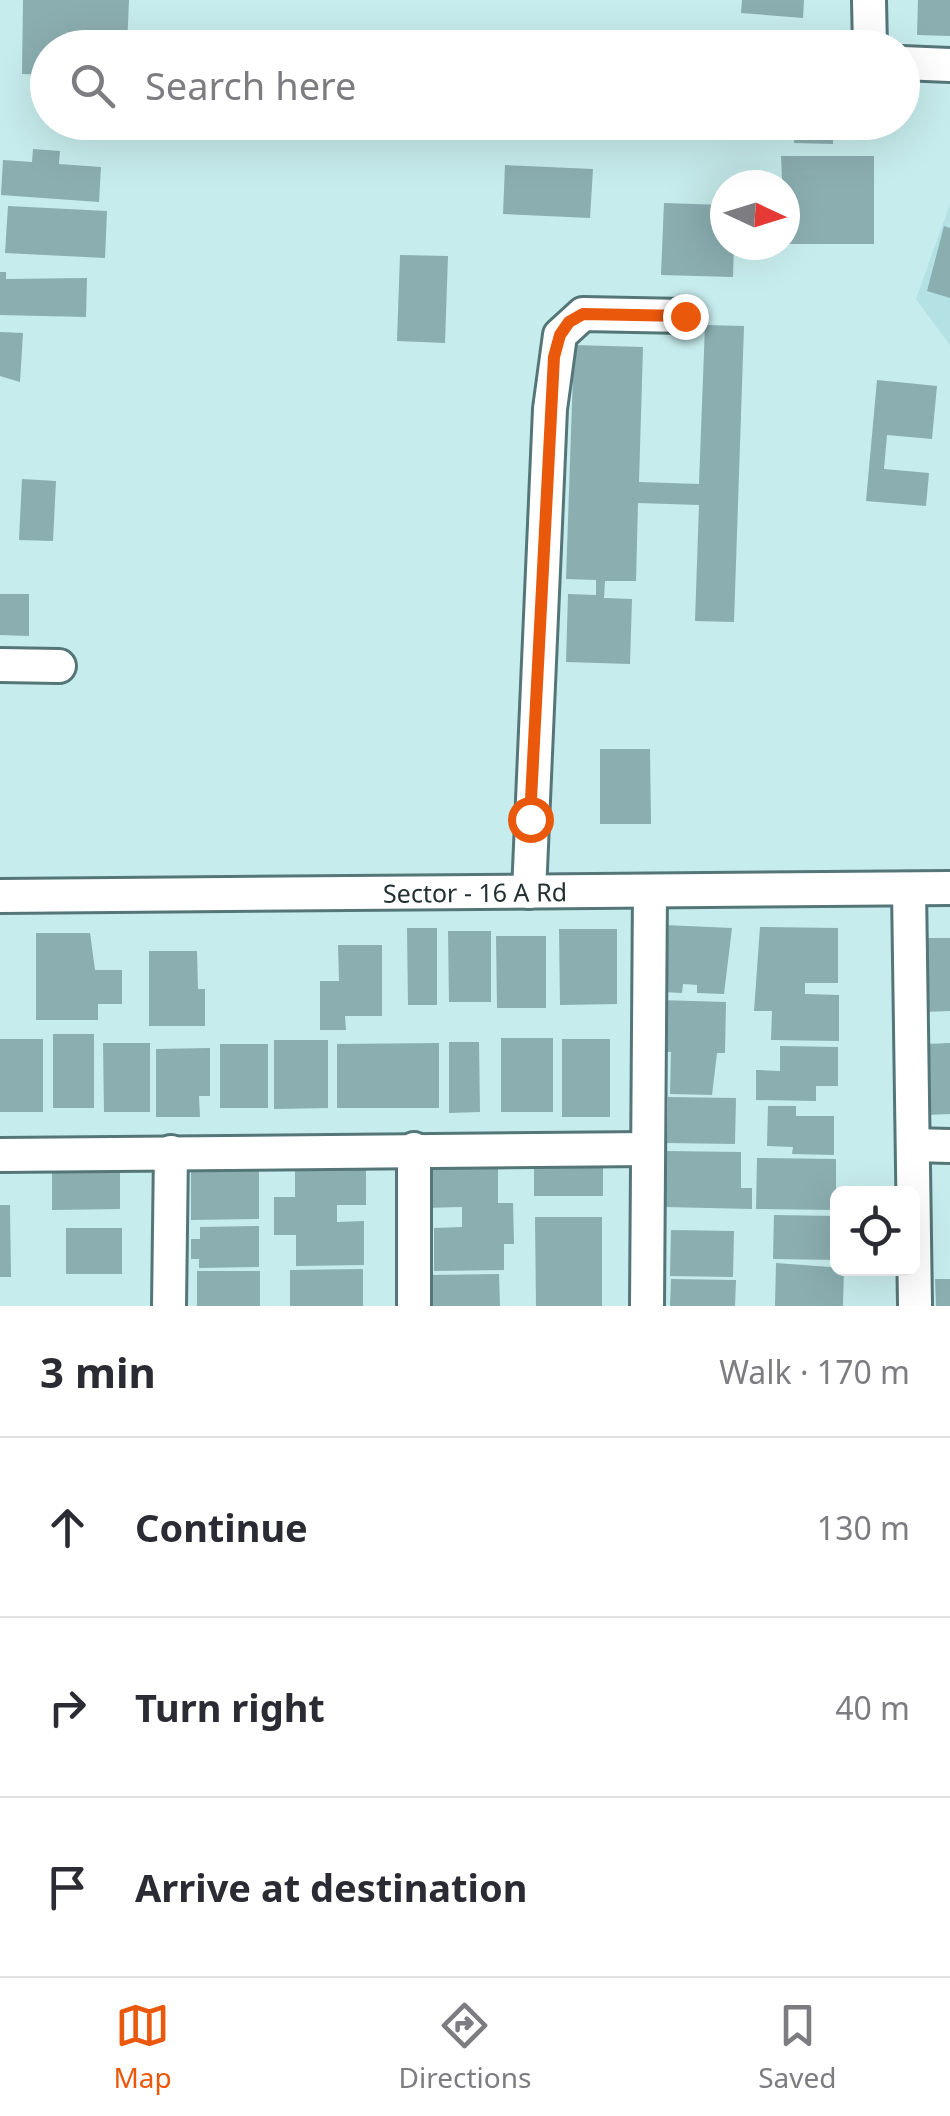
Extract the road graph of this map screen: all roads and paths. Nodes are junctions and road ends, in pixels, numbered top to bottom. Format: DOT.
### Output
graph roads {
  1 [pos="870,0"];
  2 [pos="870,30"];
  3 [pos="920,63"];
  4 [pos="950,64"];
  5 [pos="685,316"];
  6 [pos="0,665"];
  7 [pos="58,666"];
  8 [pos="950,888"];
  9 [pos="908,889"];
  10 [pos="650,891"];
  11 [pos="529,892"];
  12 [pos="0,896"];
  13 [pos="914,1146"];
  14 [pos="950,1146"];
  15 [pos="414,1149"];
  16 [pos="648,1150"];
  17 [pos="171,1152"];
  18 [pos="0,1155"];
  19 [pos="170,1306"];
  20 [pos="414,1306"];
  21 [pos="647,1306"];
  22 [pos="915,1306"];
  1 -- 2 [label="street"];
  3 -- 4 [label="street"];
  5 -- 11 [label="street"];
  6 -- 7 [label="street"];
  8 -- 9 [label="street, Sector - 16 A Rd"];
  9 -- 10 [label="street, Sector - 16 A Rd"];
  9 -- 13 [label="street"];
  10 -- 11 [label="street, Sector - 16 A Rd"];
  10 -- 16 [label="street"];
  11 -- 12 [label="street, Sector - 16 A Rd"];
  13 -- 14 [label="street"];
  13 -- 22 [label="street"];
  15 -- 16 [label="street"];
  15 -- 17 [label="street"];
  15 -- 20 [label="street"];
  16 -- 21 [label="street"];
  17 -- 18 [label="street"];
  17 -- 19 [label="street"];
}
